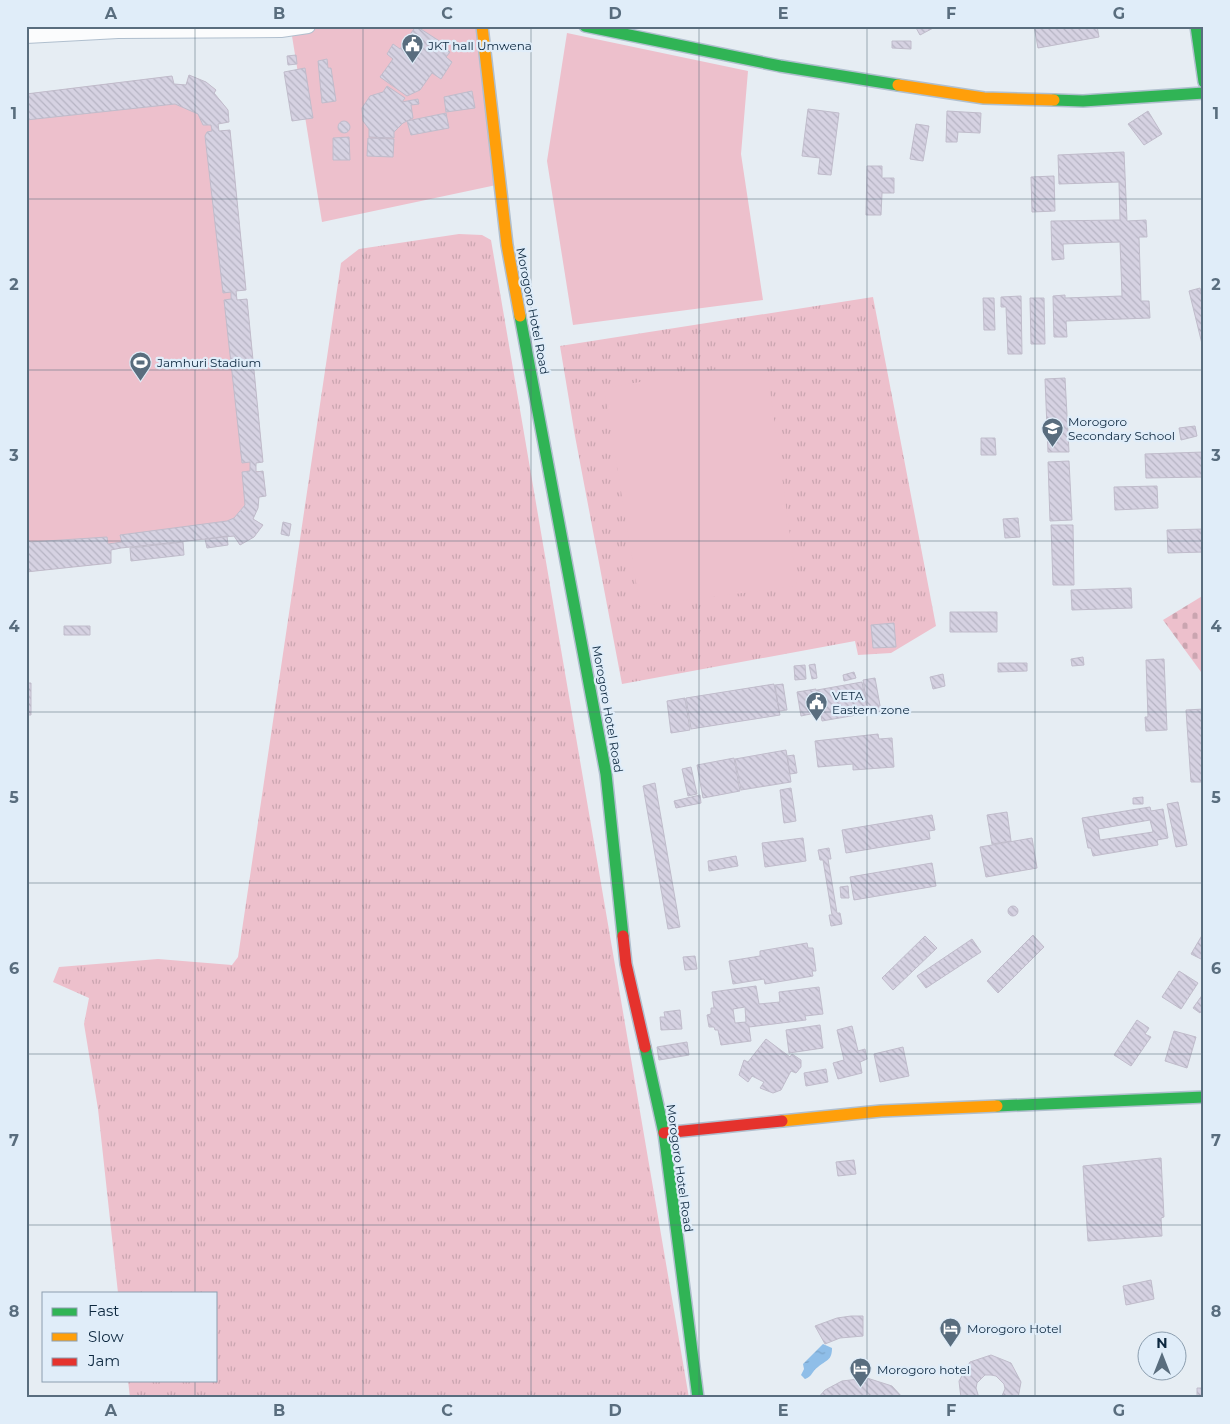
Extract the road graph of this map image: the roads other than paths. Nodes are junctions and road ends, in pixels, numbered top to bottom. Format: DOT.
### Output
graph roads {
  1 [pos="308,26"];
  2 [pos="482,26"];
  3 [pos="584,26"];
  4 [pos="1196,26"];
  5 [pos="186,28"];
  6 [pos="120,29"];
  7 [pos="26,36"];
  8 [pos="1204,82"];
  9 [pos="1204,93"];
  10 [pos="1204,1097"];
  11 [pos="664,1133"];
  12 [pos="698,1398"];
  1 -- 5 [label="street"];
  2 -- 11 [label="street, Morogoro Hotel Road"];
  3 -- 9 [label="street"];
  4 -- 8 [label="street"];
  5 -- 6 [label="street"];
  6 -- 7 [label="street"];
  10 -- 11 [label="street"];
  11 -- 12 [label="street, Morogoro Hotel Road"];
}
